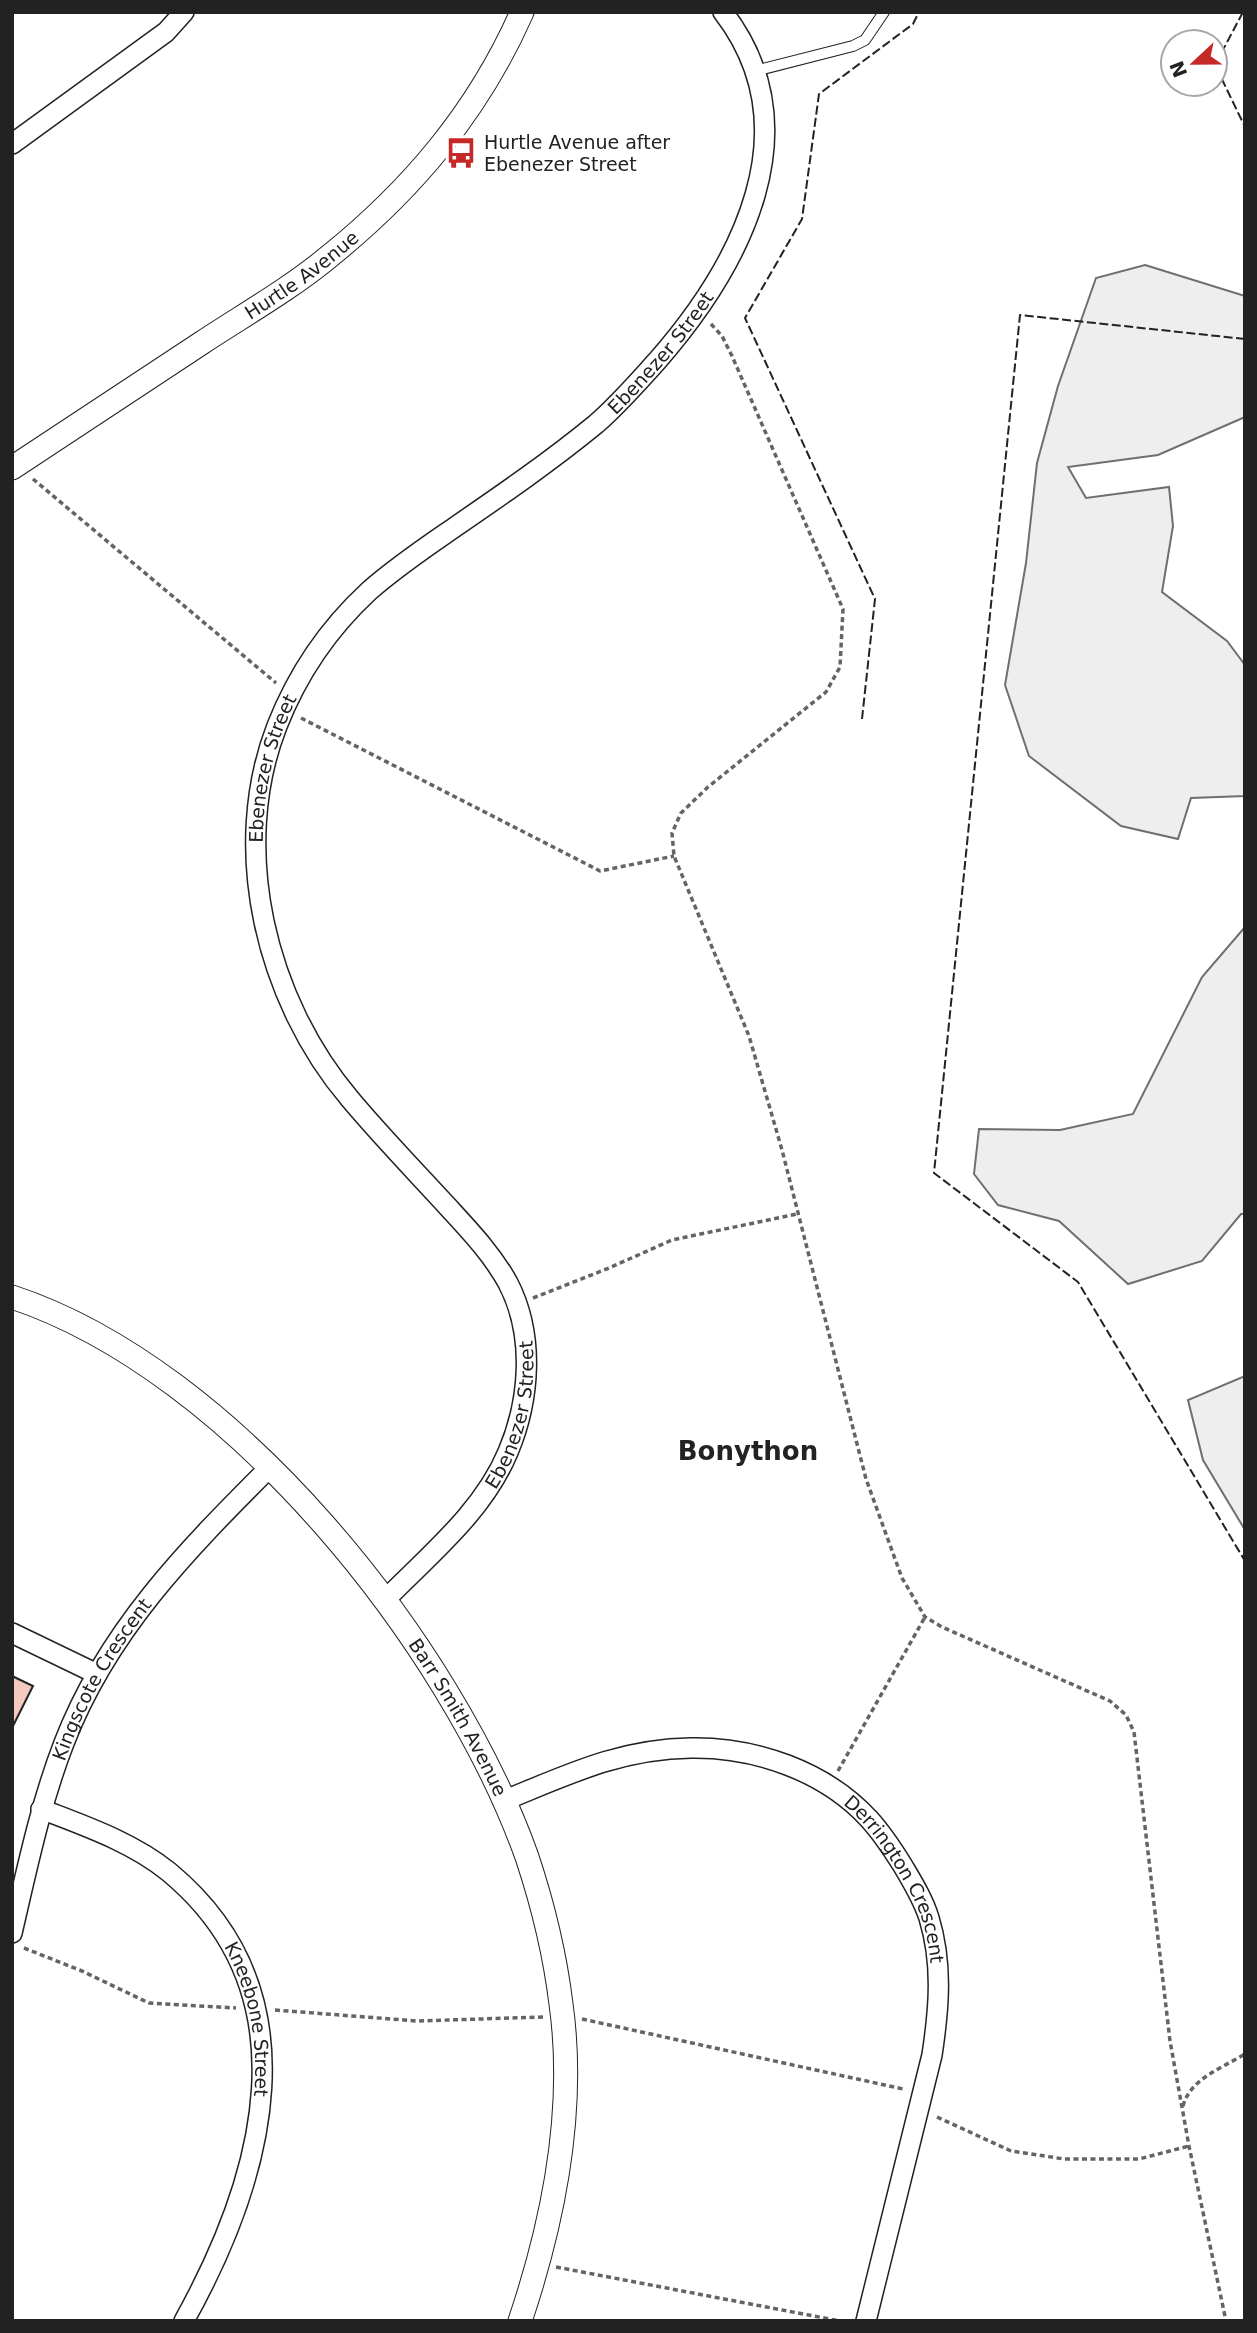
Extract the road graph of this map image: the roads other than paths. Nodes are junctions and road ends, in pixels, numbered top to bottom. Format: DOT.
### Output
graph roads {
  1 [pos="184,12"];
  2 [pos="522,12"];
  3 [pos="723,12"];
  4 [pos="884,12"];
  5 [pos="755,71"];
  6 [pos="12,144"];
  7 [pos="21,473"];
  8 [pos="12,1297"];
  9 [pos="270,1467"];
  10 [pos="385,1600"];
  11 [pos="12,1633"];
  12 [pos="97,1674"];
  13 [pos="503,1801"];
  14 [pos="41,1810"];
  15 [pos="17,1940"];
  16 [pos="184,2321"];
  17 [pos="520,2321"];
  18 [pos="866,2321"];
  1 -- 6 [label="street"];
  2 -- 7 [label="street, Hurtle Avenue"];
  3 -- 5 [label="street, Ebenezer Street"];
  4 -- 5 [label="lane"];
  5 -- 10 [label="street, Ebenezer Street"];
  8 -- 9 [label="street, Barr Smith Avenue"];
  9 -- 10 [label="street, Barr Smith Avenue"];
  9 -- 12 [label="street, Kingscote Crescent"];
  10 -- 13 [label="street, Barr Smith Avenue"];
  11 -- 12 [label="street"];
  12 -- 14 [label="street, Kingscote Crescent"];
  13 -- 17 [label="street, Barr Smith Avenue"];
  13 -- 18 [label="street, Derrington Crescent"];
  14 -- 15 [label="street, Kingscote Crescent"];
  14 -- 16 [label="street, Kneebone Street"];
}
